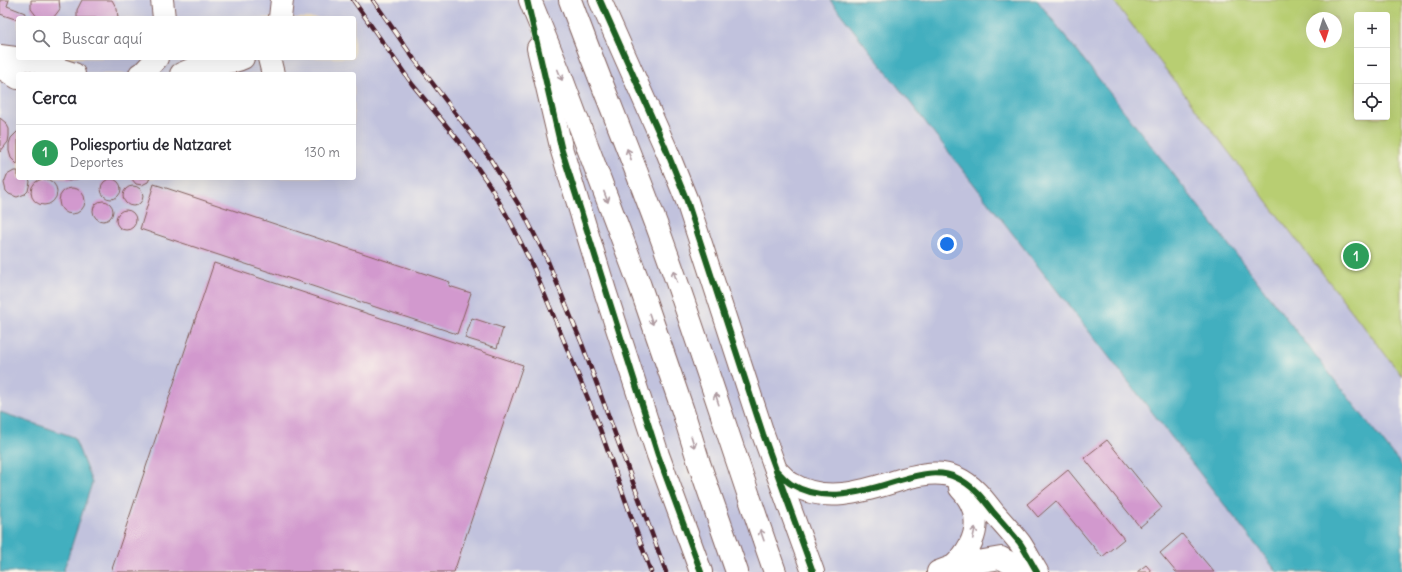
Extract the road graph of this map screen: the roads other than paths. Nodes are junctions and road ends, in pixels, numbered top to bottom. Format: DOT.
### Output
graph roads {
  1 [pos="282,0"];
  2 [pos="526,0"];
  3 [pos="530,0"];
  4 [pos="570,0"];
  5 [pos="600,0"];
  6 [pos="280,16"];
  7 [pos="0,56"];
  8 [pos="16,58"];
  9 [pos="31,60"];
  10 [pos="155,60"];
  11 [pos="239,60"];
  12 [pos="270,60"];
  13 [pos="211,61"];
  14 [pos="0,67"];
  15 [pos="68,72"];
  16 [pos="144,72"];
  17 [pos="186,72"];
  18 [pos="243,72"];
  19 [pos="272,72"];
  20 [pos="16,77"];
  21 [pos="775,469"];
  22 [pos="930,474"];
  23 [pos="946,569"];
  24 [pos="701,572"];
  25 [pos="737,572"];
  26 [pos="775,572"];
  27 [pos="813,572"];
  28 [pos="1026,572"];
  29 [pos="1037,572"];
  1 -- 6 [label="street"];
  2 -- 24 [label="street"];
  3 -- 25 [label="street, one-way"];
  26 -- 4 [label="street, one-way"];
  5 -- 21 [label="street"];
  7 -- 8 [label="street"];
  9 -- 15 [label="street"];
  10 -- 16 [label="street"];
  11 -- 13 [label="street"];
  12 -- 19 [label="street"];
  13 -- 17 [label="street"];
  13 -- 18 [label="street"];
  14 -- 20 [label="street"];
  21 -- 22 [label="street"];
  21 -- 27 [label="street"];
  23 -- 22 [label="street, one-way"];
  22 -- 29 [label="street"];
  23 -- 28 [label="street"];
}
